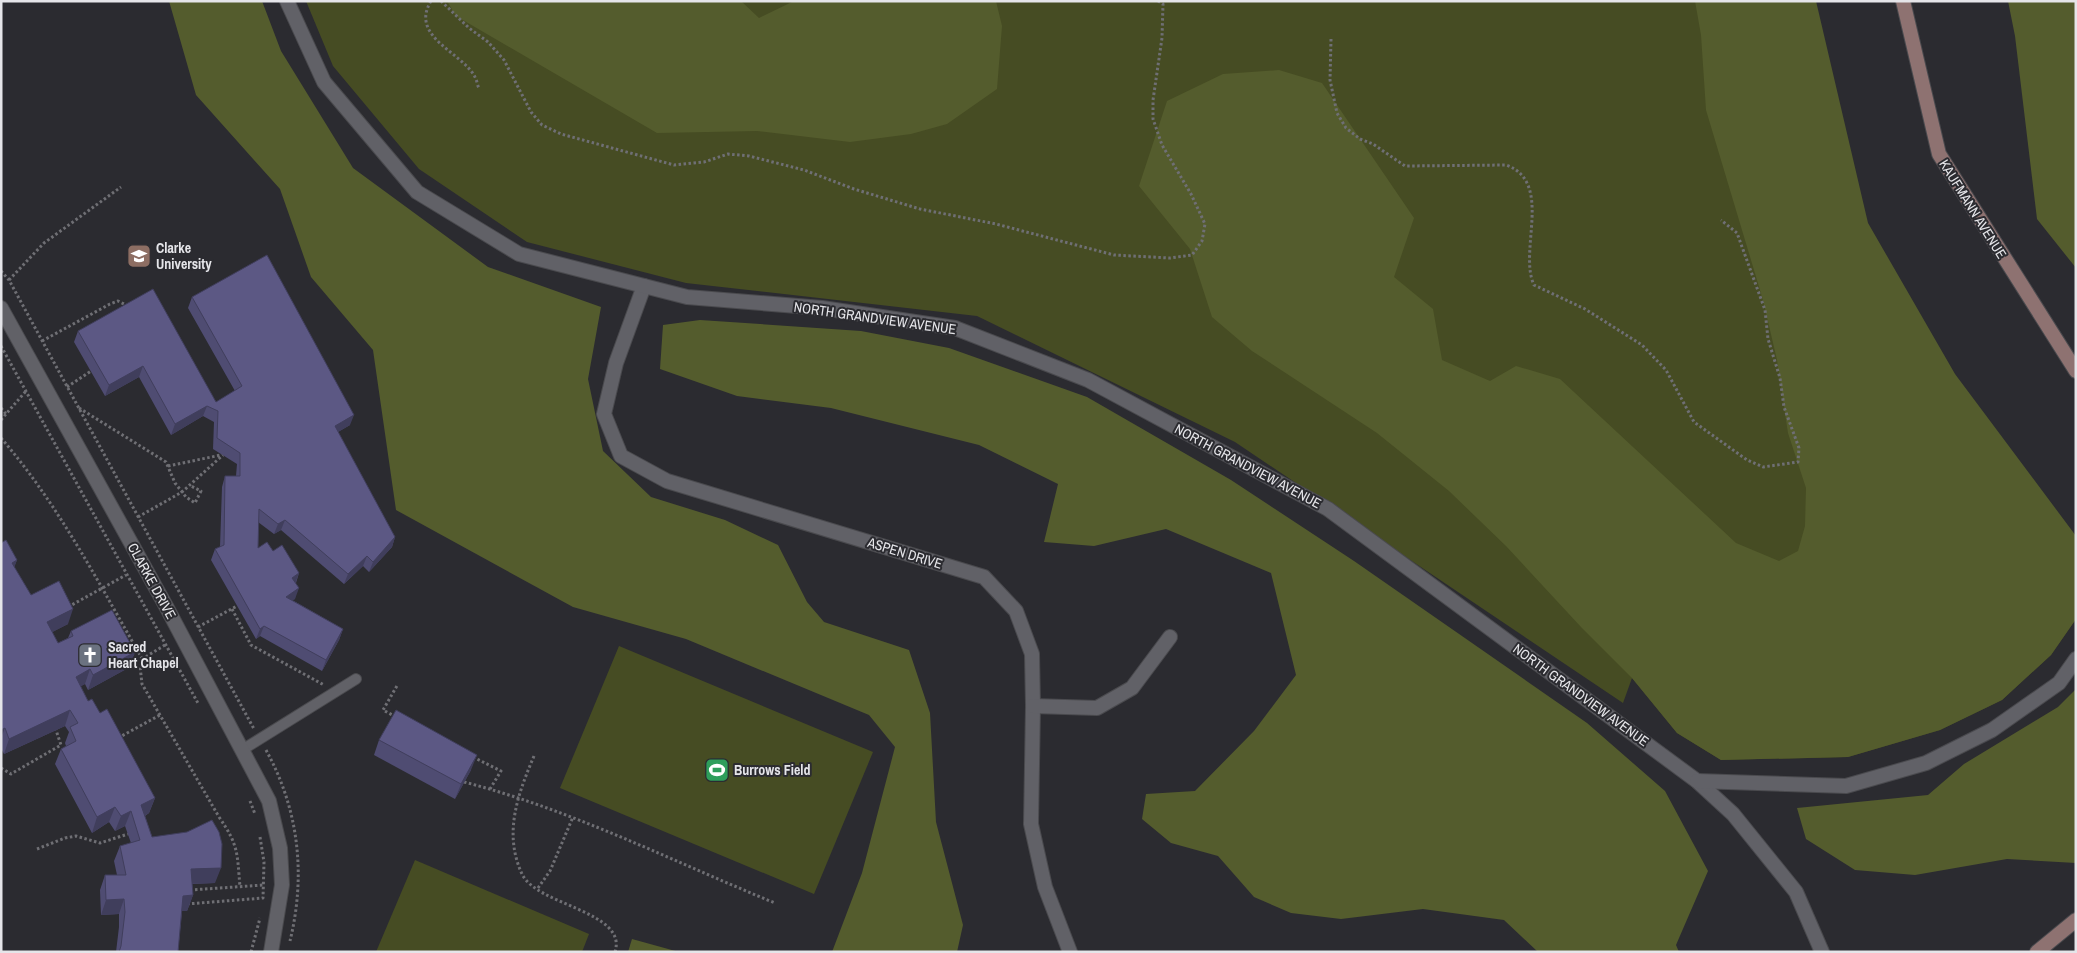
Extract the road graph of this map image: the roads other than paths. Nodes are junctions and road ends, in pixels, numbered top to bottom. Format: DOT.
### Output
graph roads {
  1 [pos="287,1"];
  2 [pos="1903,1"];
  3 [pos="644,286"];
  4 [pos="1,308"];
  5 [pos="2076,370"];
  6 [pos="1170,637"];
  7 [pos="2076,659"];
  8 [pos="356,679"];
  9 [pos="1033,706"];
  10 [pos="242,750"];
  11 [pos="1697,781"];
  12 [pos="2076,920"];
  13 [pos="271,952"];
  14 [pos="1070,952"];
  15 [pos="1822,952"];
  16 [pos="2037,952"];
  1 -- 3 [label="street, NORTH GRANDVIEW AVENUE"];
  2 -- 5 [label="main road, KAUFMANN AVENUE"];
  3 -- 9 [label="street, ASPEN DRIVE"];
  3 -- 11 [label="street, NORTH GRANDVIEW AVENUE"];
  4 -- 10 [label="street, CLARKE DRIVE"];
  6 -- 9 [label="street"];
  7 -- 11 [label="street"];
  8 -- 10 [label="lane"];
  9 -- 14 [label="street, ASPEN DRIVE"];
  10 -- 13 [label="street, CLARKE DRIVE"];
  11 -- 15 [label="street, NORTH GRANDVIEW AVENUE"];
  12 -- 16 [label="main road"];
}
